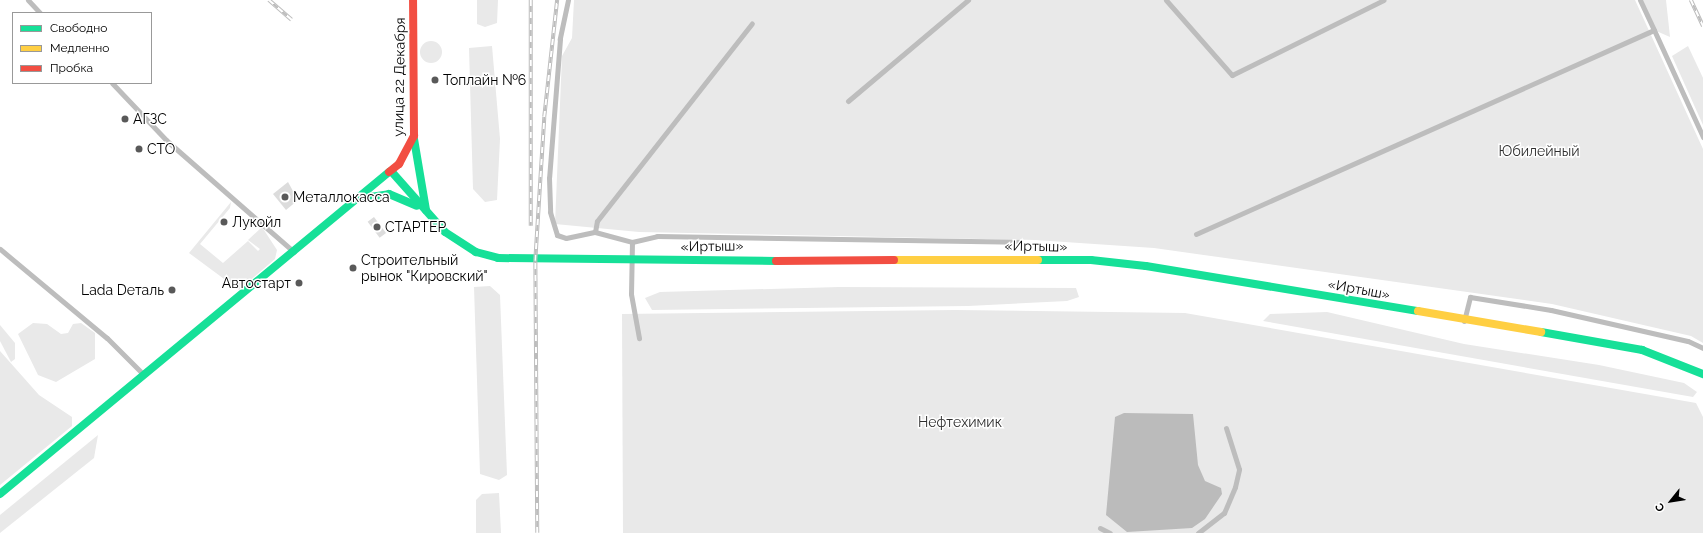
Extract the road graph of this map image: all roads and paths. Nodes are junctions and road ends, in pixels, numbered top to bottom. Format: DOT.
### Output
graph roads {
  1 [pos="28,0"];
  2 [pos="413,0"];
  3 [pos="568,0"];
  4 [pos="968,0"];
  5 [pos="1166,0"];
  6 [pos="1384,0"];
  7 [pos="1640,0"];
  8 [pos="39,12"];
  9 [pos="752,23"];
  10 [pos="1654,30"];
  11 [pos="113,84"];
  12 [pos="848,101"];
  13 [pos="414,136"];
  14 [pos="1703,137"];
  15 [pos="391,172"];
  16 [pos="358,201"];
  17 [pos="429,216"];
  18 [pos="595,232"];
  19 [pos="1196,234"];
  20 [pos="632,242"];
  21 [pos="1019,242"];
  22 [pos="0,249"];
  23 [pos="294,252"];
  24 [pos="632,261"];
  25 [pos="1464,321"];
  26 [pos="639,338"];
  27 [pos="1703,348"];
  28 [pos="144,374"];
  29 [pos="1703,374"];
  30 [pos="1226,428"];
  31 [pos="0,494"];
  32 [pos="1100,528"];
  33 [pos="1110,533"];
  34 [pos="1198,533"];
  1 -- 8 [label="street"];
  2 -- 13 [label="main road, улица 22 Декабря"];
  3 -- 18 [label="street"];
  4 -- 12 [label="street"];
  5 -- 6 [label="street"];
  7 -- 10 [label="street"];
  9 -- 18 [label="street"];
  10 -- 14 [label="street"];
  10 -- 19 [label="street"];
  11 -- 23 [label="street"];
  13 -- 15 [label="main road, улица 22 Декабря"];
  13 -- 17 [label="main road"];
  15 -- 16 [label="main road, улица 22 Декабря"];
  15 -- 17 [label="main road, «Иртыш»"];
  16 -- 17 [label="main road"];
  16 -- 23 [label="main road, улица 22 Декабря"];
  17 -- 24 [label="main road, «Иртыш»"];
  18 -- 20 [label="street"];
  20 -- 21 [label="street"];
  20 -- 24 [label="street"];
  22 -- 28 [label="street"];
  23 -- 28 [label="main road, улица 22 Декабря"];
  24 -- 25 [label="main road, «Иртыш»"];
  24 -- 26 [label="street"];
  25 -- 27 [label="street"];
  25 -- 29 [label="main road, «Иртыш»"];
  28 -- 31 [label="main road, улица 22 Декабря"];
  30 -- 34 [label="street"];
  32 -- 33 [label="street"];
}
